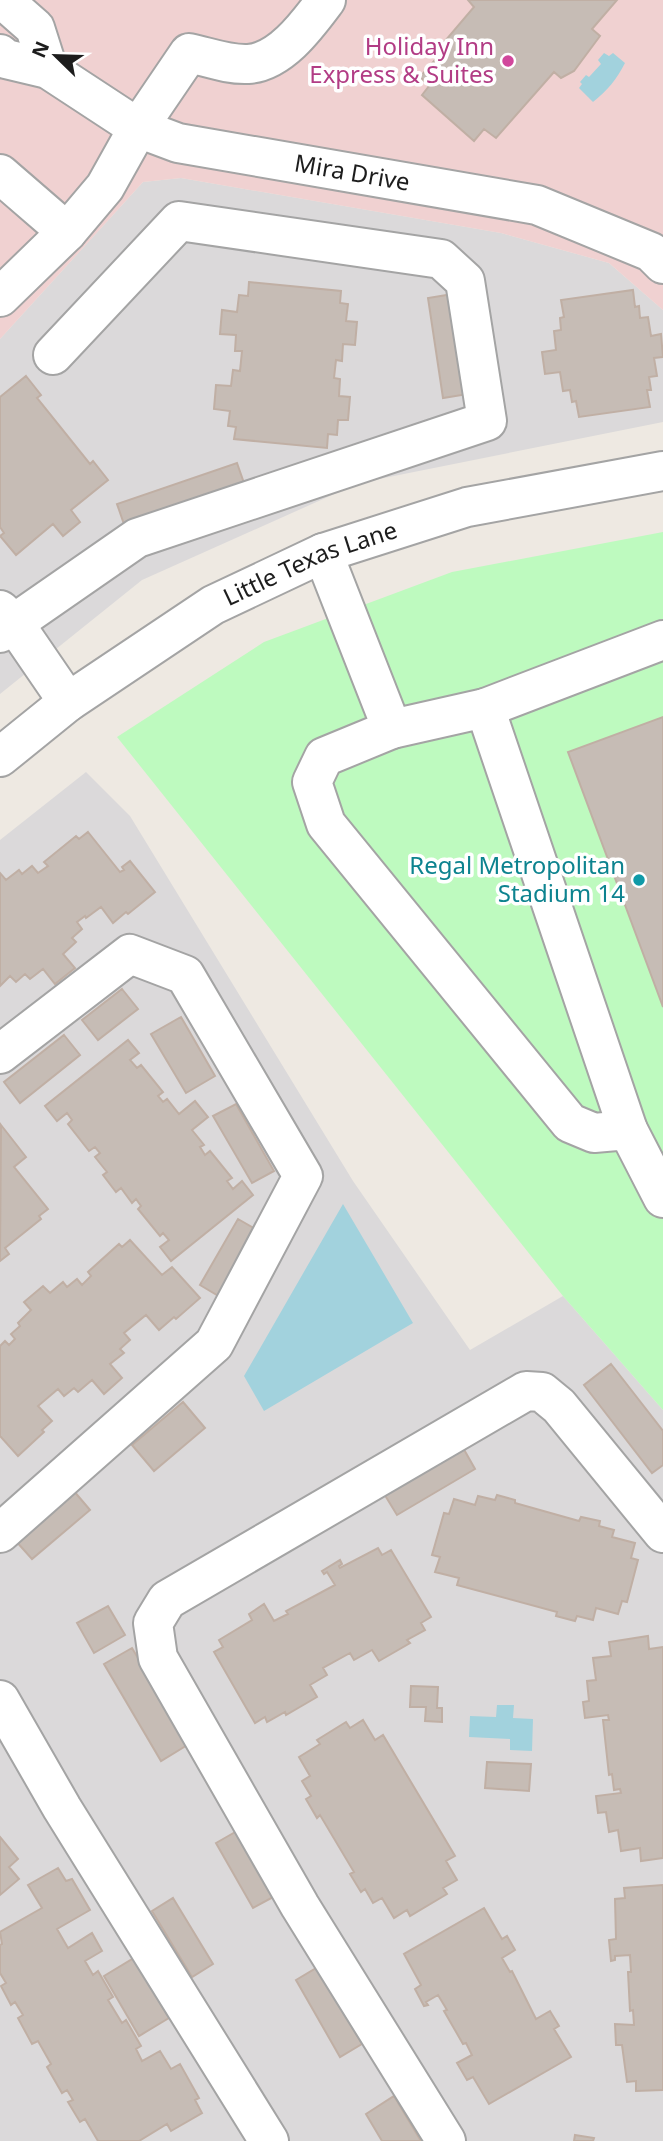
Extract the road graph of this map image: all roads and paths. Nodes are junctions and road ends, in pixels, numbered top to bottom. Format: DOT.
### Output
graph roads {
  1 [pos="3,0"];
  2 [pos="326,0"];
  3 [pos="0,54"];
  4 [pos="48,69"];
  5 [pos="138,128"];
  6 [pos="0,174"];
  7 [pos="67,232"];
  8 [pos="663,264"];
  9 [pos="0,298"];
  10 [pos="52,355"];
  11 [pos="663,471"];
  12 [pos="323,553"];
  13 [pos="5,622"];
  14 [pos="663,639"];
  15 [pos="68,702"];
  16 [pos="485,708"];
  17 [pos="392,729"];
  18 [pos="0,757"];
  19 [pos="0,1054"];
  20 [pos="628,1130"];
  21 [pos="663,1198"];
  22 [pos="0,1533"];
  23 [pos="663,1533"];
  24 [pos="0,1700"];
  25 [pos="270,2141"];
  26 [pos="446,2141"];
  1 -- 4 [label="street"];
  2 -- 5 [label="street"];
  3 -- 4 [label="street, Mira Drive"];
  4 -- 5 [label="street, Mira Drive"];
  5 -- 7 [label="street"];
  5 -- 8 [label="street, Mira Drive"];
  6 -- 7 [label="street"];
  7 -- 9 [label="street"];
  10 -- 13 [label="street"];
  11 -- 12 [label="street, Little Texas Lane"];
  12 -- 15 [label="street, Little Texas Lane"];
  12 -- 17 [label="street"];
  13 -- 15 [label="street"];
  14 -- 16 [label="street"];
  15 -- 18 [label="street, Little Texas Lane"];
  16 -- 17 [label="street"];
  16 -- 20 [label="street"];
  17 -- 20 [label="street"];
  19 -- 22 [label="street"];
  20 -- 21 [label="street"];
  23 -- 26 [label="street"];
  24 -- 25 [label="street"];
}
